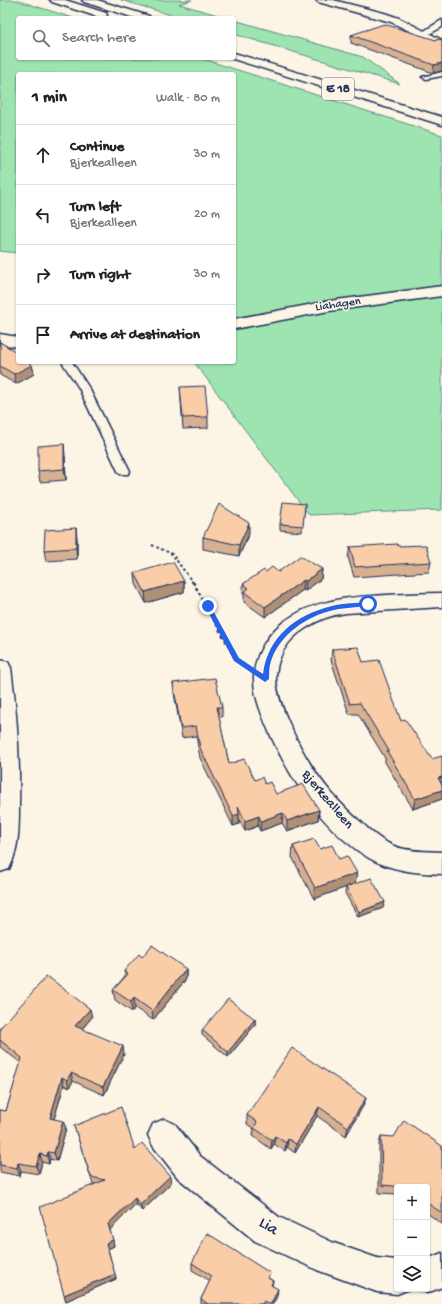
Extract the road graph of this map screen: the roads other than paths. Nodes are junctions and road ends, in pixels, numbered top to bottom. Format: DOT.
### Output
graph roads {
  1 [pos="55,0"];
  2 [pos="87,0"];
  3 [pos="321,0"];
  4 [pos="106,16"];
  5 [pos="139,16"];
  6 [pos="442,23"];
  7 [pos="424,34"];
  8 [pos="442,44"];
  9 [pos="236,46"];
  10 [pos="236,57"];
  11 [pos="442,74"];
  12 [pos="426,77"];
  13 [pos="392,94"];
  14 [pos="442,121"];
  15 [pos="442,291"];
  16 [pos="236,324"];
  17 [pos="0,339"];
  18 [pos="16,342"];
  19 [pos="68,364"];
  20 [pos="124,471"];
  21 [pos="442,600"];
  22 [pos="0,668"];
  23 [pos="0,861"];
  24 [pos="442,863"];
  25 [pos="164,1135"];
  26 [pos="442,1270"];
  27 [pos="430,1275"];
  28 [pos="394,1276"];
  1 -- 4 [label="main road"];
  2 -- 5 [label="main road"];
  3 -- 7 [label="main road"];
  6 -- 7 [label="main road"];
  7 -- 8 [label="main road"];
  9 -- 13 [label="main road, E 18"];
  10 -- 14 [label="main road, E 18"];
  11 -- 12 [label="lane"];
  15 -- 16 [label="main road, Liahagen"];
  17 -- 18 [label="main road"];
  19 -- 20 [label="lane"];
  21 -- 24 [label="main road, Bjerkealleen"];
  22 -- 23 [label="main road"];
  25 -- 28 [label="main road, Lia"];
  26 -- 27 [label="main road"];
}
